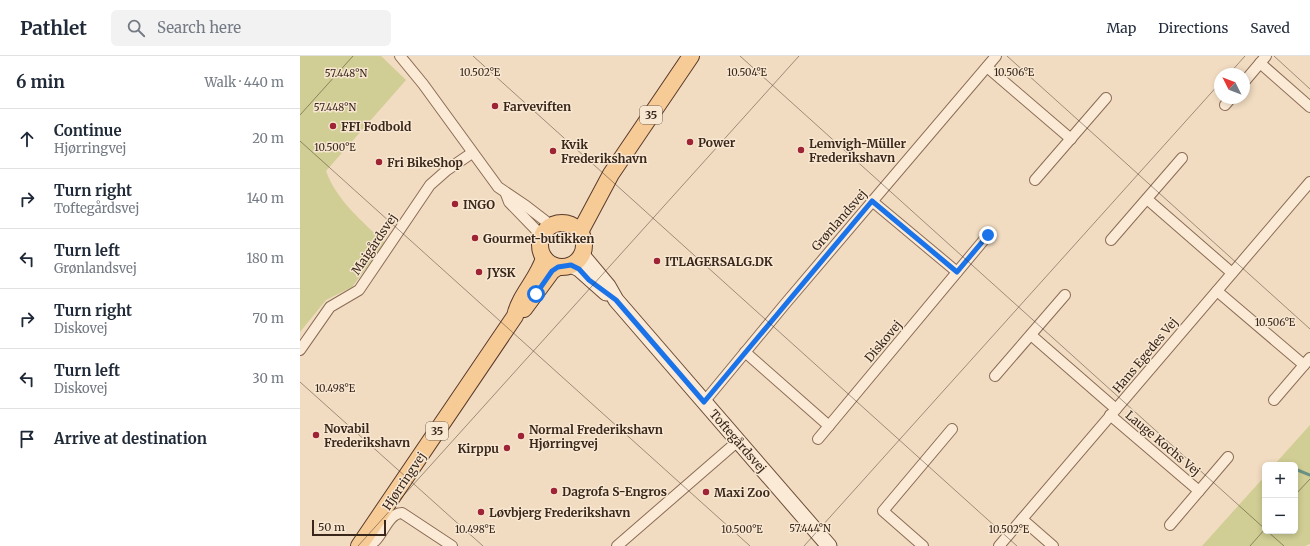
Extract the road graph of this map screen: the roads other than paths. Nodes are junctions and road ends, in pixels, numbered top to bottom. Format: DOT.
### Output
graph roads {
  1 [pos="400,56"];
  2 [pos="691,56"];
  3 [pos="996,56"];
  4 [pos="1263,60"];
  5 [pos="987,67"];
  6 [pos="1250,75"];
  7 [pos="1106,98"];
  8 [pos="1310,107"];
  9 [pos="1071,139"];
  10 [pos="472,153"];
  11 [pos="1182,158"];
  12 [pos="611,174"];
  13 [pos="1035,180"];
  14 [pos="1310,182"];
  15 [pos="1147,199"];
  16 [pos="872,201"];
  17 [pos="553,228"];
  18 [pos="580,232"];
  19 [pos="988,235"];
  20 [pos="1111,240"];
  21 [pos="544,258"];
  22 [pos="570,262"];
  23 [pos="957,272"];
  24 [pos="1232,273"];
  25 [pos="1216,291"];
  26 [pos="1065,295"];
  27 [pos="515,316"];
  28 [pos="1030,335"];
  29 [pos="300,350"];
  30 [pos="745,352"];
  31 [pos="1307,361"];
  32 [pos="995,376"];
  33 [pos="1274,400"];
  34 [pos="704,402"];
  35 [pos="1113,412"];
  36 [pos="829,426"];
  37 [pos="952,429"];
  38 [pos="818,439"];
  39 [pos="738,441"];
  40 [pos="1228,457"];
  41 [pos="1199,490"];
  42 [pos="1022,519"];
  43 [pos="1170,525"];
  44 [pos="360,546"];
  45 [pos="365,546"];
  46 [pos="452,546"];
  47 [pos="617,546"];
  48 [pos="829,546"];
  49 [pos="923,546"];
  50 [pos="999,546"];
  51 [pos="1053,546"];
  1 -- 10 [label="street"];
  2 -- 12 [label="main road, 35"];
  3 -- 5 [label="street, Grønlandsvej"];
  4 -- 6 [label="street"];
  4 -- 8 [label="street"];
  5 -- 9 [label="street"];
  5 -- 16 [label="street, Grønlandsvej"];
  7 -- 9 [label="street"];
  9 -- 13 [label="street"];
  10 -- 17 [label="street"];
  10 -- 29 [label="street, Maigårdsvej"];
  11 -- 15 [label="street"];
  12 -- 17 [label="main road, 35"];
  12 -- 18 [label="main road, 35"];
  14 -- 24 [label="street, Hans Egedes Vej"];
  15 -- 20 [label="street"];
  15 -- 24 [label="street"];
  16 -- 23 [label="street"];
  16 -- 30 [label="street, Grønlandsvej"];
  17 -- 18 [label="main road"];
  17 -- 21 [label="main road"];
  18 -- 22 [label="main road"];
  19 -- 23 [label="street, Diskovej"];
  21 -- 22 [label="main road"];
  21 -- 27 [label="main road, Hjørringvej / 35"];
  22 -- 27 [label="main road, Hjørringvej / 35"];
  22 -- 34 [label="street, Toftegårdsvej"];
  23 -- 36 [label="street, Diskovej"];
  24 -- 25 [label="street, Hans Egedes Vej"];
  25 -- 31 [label="street"];
  25 -- 35 [label="street, Hans Egedes Vej"];
  26 -- 28 [label="street"];
  27 -- 44 [label="main road, Hjørringvej / 35"];
  28 -- 32 [label="street"];
  28 -- 35 [label="street, Lauge Kochs Vej"];
  30 -- 34 [label="street, Grønlandsvej"];
  30 -- 36 [label="street"];
  31 -- 33 [label="street"];
  34 -- 39 [label="street, Toftegårdsvej"];
  35 -- 41 [label="street, Lauge Kochs Vej"];
  35 -- 42 [label="street, Hans Egedes Vej"];
  36 -- 38 [label="street, Diskovej"];
  37 -- 49 [label="street"];
  39 -- 47 [label="street"];
  39 -- 48 [label="street, Toftegårdsvej"];
  40 -- 41 [label="street, Lauge Kochs Vej"];
  41 -- 43 [label="street, Lauge Kochs Vej"];
  42 -- 50 [label="street, Hans Egedes Vej"];
  42 -- 51 [label="street"];
  45 -- 46 [label="street"];
}
